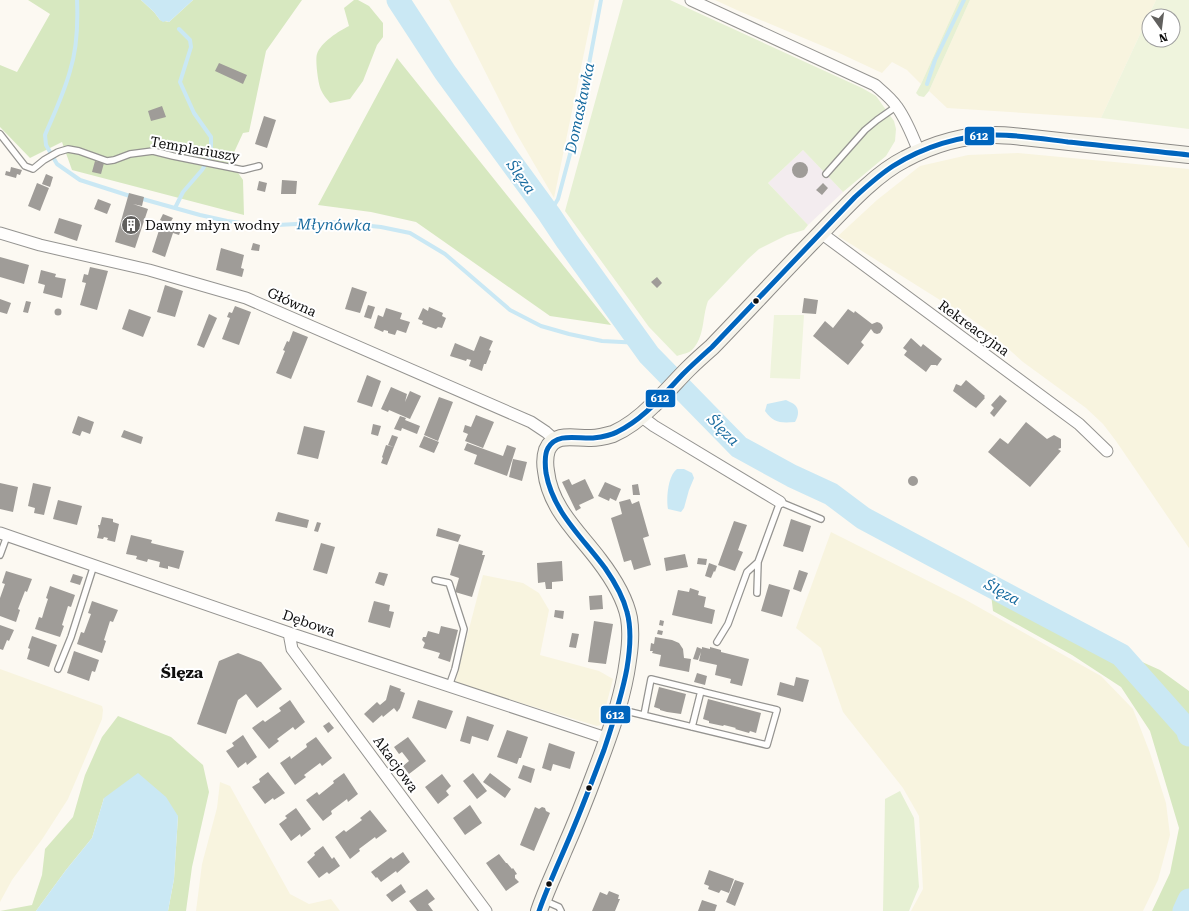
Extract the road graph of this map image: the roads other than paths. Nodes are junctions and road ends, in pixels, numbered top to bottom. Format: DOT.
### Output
graph roads {
  1 [pos="691,0"];
  2 [pos="897,106"];
  3 [pos="0,134"];
  4 [pos="919,152"];
  5 [pos="1189,155"];
  6 [pos="259,166"];
  7 [pos="826,174"];
  8 [pos="0,233"];
  9 [pos="820,234"];
  10 [pos="642,417"];
  11 [pos="555,440"];
  12 [pos="1107,450"];
  13 [pos="780,502"];
  14 [pos="821,519"];
  15 [pos="4,534"];
  16 [pos="0,555"];
  17 [pos="758,562"];
  18 [pos="94,565"];
  19 [pos="435,580"];
  20 [pos="756,593"];
  21 [pos="289,632"];
  22 [pos="716,642"];
  23 [pos="58,669"];
  24 [pos="449,686"];
  25 [pos="701,691"];
  26 [pos="618,709"];
  27 [pos="644,716"];
  28 [pos="692,727"];
  29 [pos="609,739"];
  30 [pos="541,906"];
  31 [pos="486,911"];
  32 [pos="561,911"];
  1 -- 2 [label="street"];
  2 -- 4 [label="street"];
  2 -- 7 [label="lane"];
  3 -- 6 [label="lane, Templariuszy"];
  4 -- 5 [label="street"];
  4 -- 9 [label="street"];
  8 -- 11 [label="street, Główna"];
  9 -- 10 [label="street"];
  9 -- 12 [label="street, Rekreacyjna"];
  10 -- 11 [label="street"];
  10 -- 13 [label="street"];
  11 -- 26 [label="street"];
  13 -- 14 [label="lane"];
  13 -- 17 [label="lane"];
  15 -- 16 [label="lane"];
  15 -- 18 [label="street, Dębowa"];
  17 -- 20 [label="lane"];
  17 -- 22 [label="lane"];
  18 -- 21 [label="street, Dębowa"];
  18 -- 23 [label="lane"];
  19 -- 24 [label="lane"];
  21 -- 24 [label="street, Dębowa"];
  21 -- 31 [label="street, Akacjowa"];
  24 -- 29 [label="street, Dębowa"];
  25 -- 27 [label="lane"];
  25 -- 28 [label="lane"];
  25 -- 28 [label="lane"];
  26 -- 27 [label="lane"];
  26 -- 29 [label="street"];
  27 -- 28 [label="lane"];
  29 -- 30 [label="street"];
  30 -- 32 [label="lane"];
}
